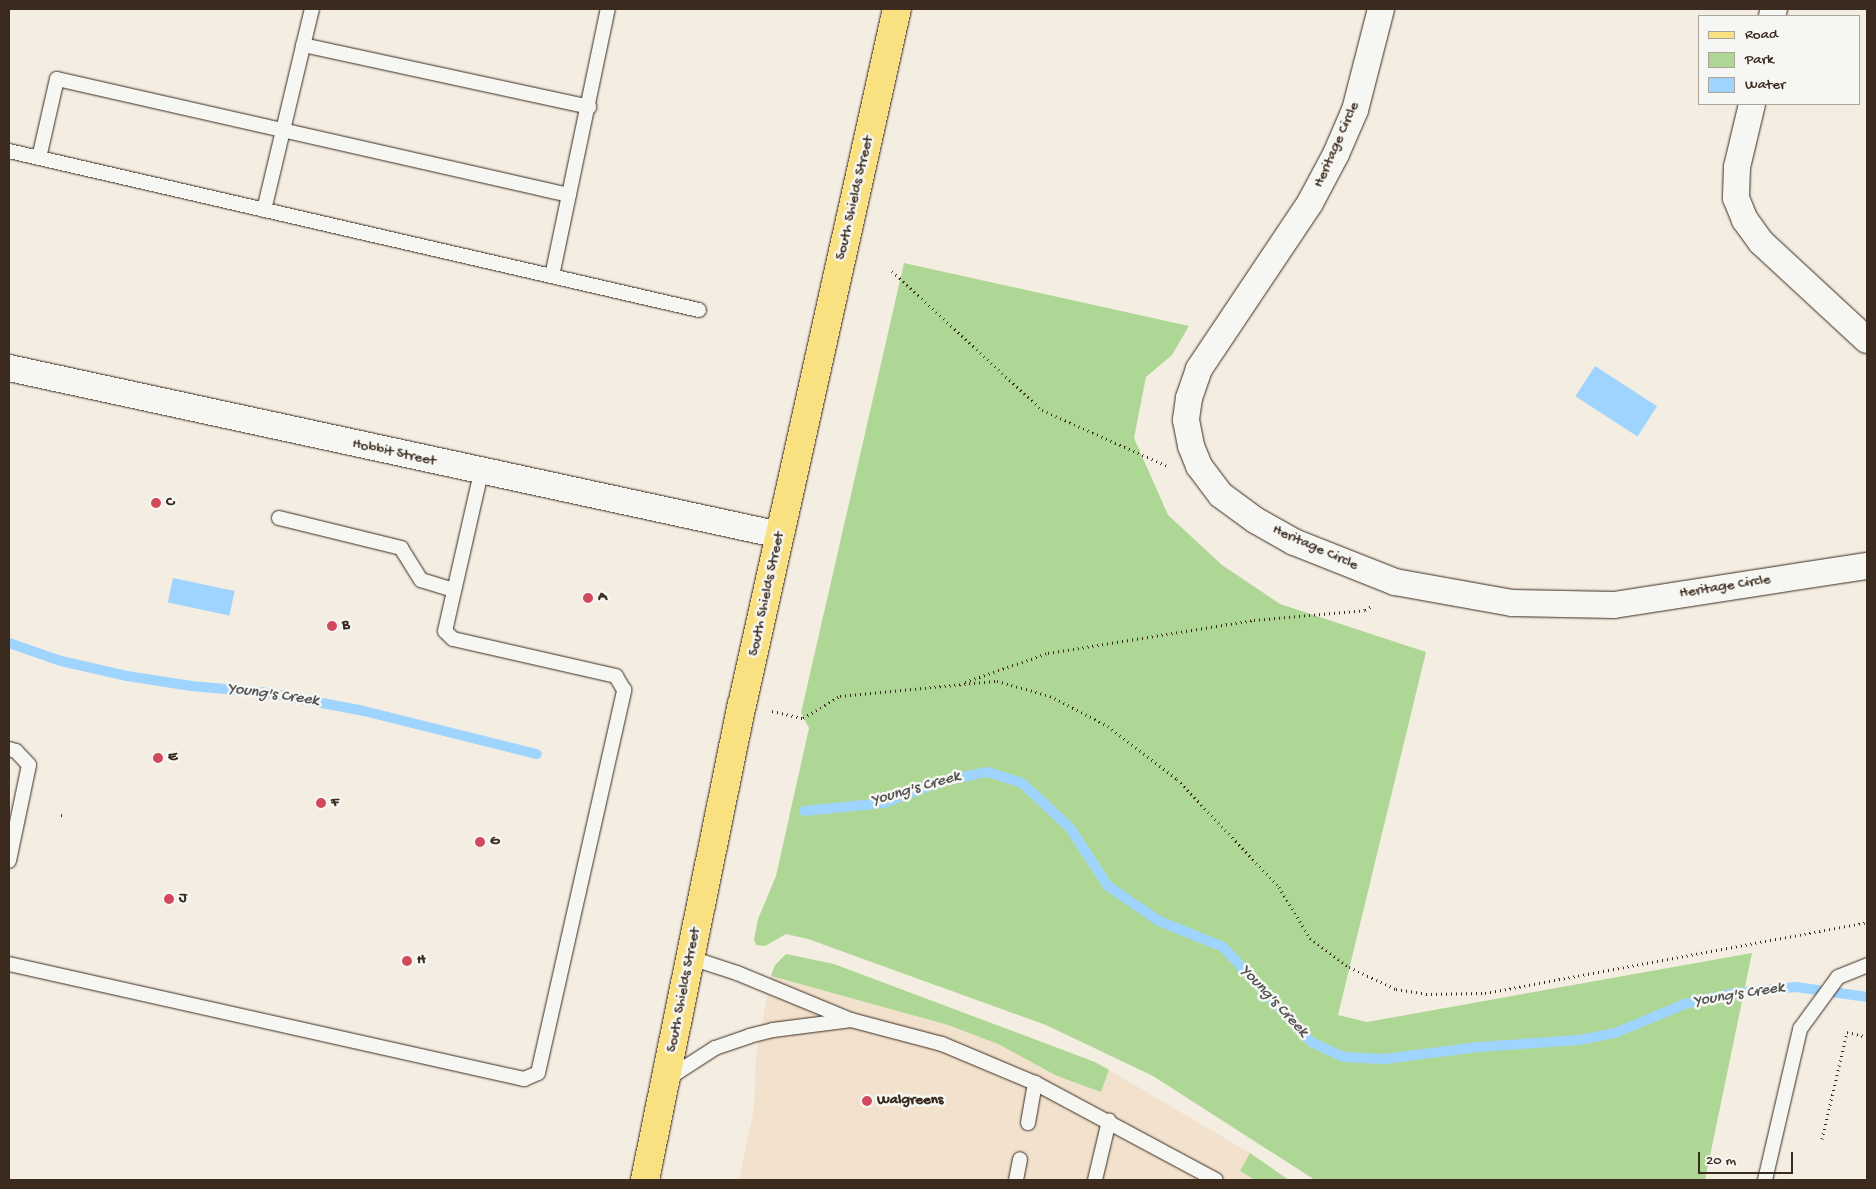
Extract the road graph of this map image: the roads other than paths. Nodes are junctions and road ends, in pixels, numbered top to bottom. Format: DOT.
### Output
graph roads {
  1 [pos="312,9"];
  2 [pos="608,9"];
  3 [pos="897,9"];
  4 [pos="1381,9"];
  5 [pos="303,45"];
  6 [pos="1752,105"];
  7 [pos="589,106"];
  8 [pos="284,131"];
  9 [pos="9,151"];
  10 [pos="39,158"];
  11 [pos="569,195"];
  12 [pos="264,210"];
  13 [pos="552,276"];
  14 [pos="699,310"];
  15 [pos="1867,340"];
  16 [pos="9,368"];
  17 [pos="481,472"];
  18 [pos="279,518"];
  19 [pos="780,535"];
  20 [pos="1867,566"];
  21 [pos="454,590"];
  22 [pos="9,749"];
  23 [pos="9,861"];
  24 [pos="690,958"];
  25 [pos="9,964"];
  26 [pos="1867,964"];
  27 [pos="851,1020"];
  28 [pos="666,1079"];
  29 [pos="1035,1083"];
  30 [pos="1109,1121"];
  31 [pos="1028,1123"];
  32 [pos="1020,1159"];
  33 [pos="645,1180"];
  34 [pos="1016,1180"];
  35 [pos="1095,1180"];
  36 [pos="1216,1180"];
  37 [pos="1765,1180"];
  1 -- 5 [label="lane"];
  2 -- 7 [label="lane"];
  3 -- 19 [label="main road, South Shields Street"];
  4 -- 20 [label="street, Heritage Circle"];
  5 -- 7 [label="lane"];
  5 -- 8 [label="lane"];
  6 -- 15 [label="street"];
  7 -- 11 [label="lane"];
  8 -- 10 [label="lane"];
  8 -- 11 [label="lane"];
  8 -- 12 [label="lane"];
  9 -- 10 [label="lane"];
  10 -- 12 [label="lane"];
  11 -- 13 [label="lane"];
  12 -- 13 [label="lane"];
  13 -- 14 [label="lane"];
  16 -- 17 [label="street, Hobbit Street"];
  17 -- 19 [label="street, Hobbit Street"];
  17 -- 21 [label="lane"];
  18 -- 21 [label="lane"];
  19 -- 24 [label="main road, South Shields Street"];
  21 -- 25 [label="lane"];
  22 -- 23 [label="lane"];
  24 -- 27 [label="lane"];
  24 -- 28 [label="main road, South Shields Street"];
  26 -- 37 [label="lane"];
  27 -- 28 [label="lane"];
  27 -- 29 [label="lane"];
  28 -- 33 [label="main road, South Shields Street"];
  29 -- 30 [label="lane"];
  29 -- 31 [label="lane"];
  30 -- 35 [label="lane"];
  30 -- 36 [label="lane"];
  32 -- 34 [label="lane"];
}
